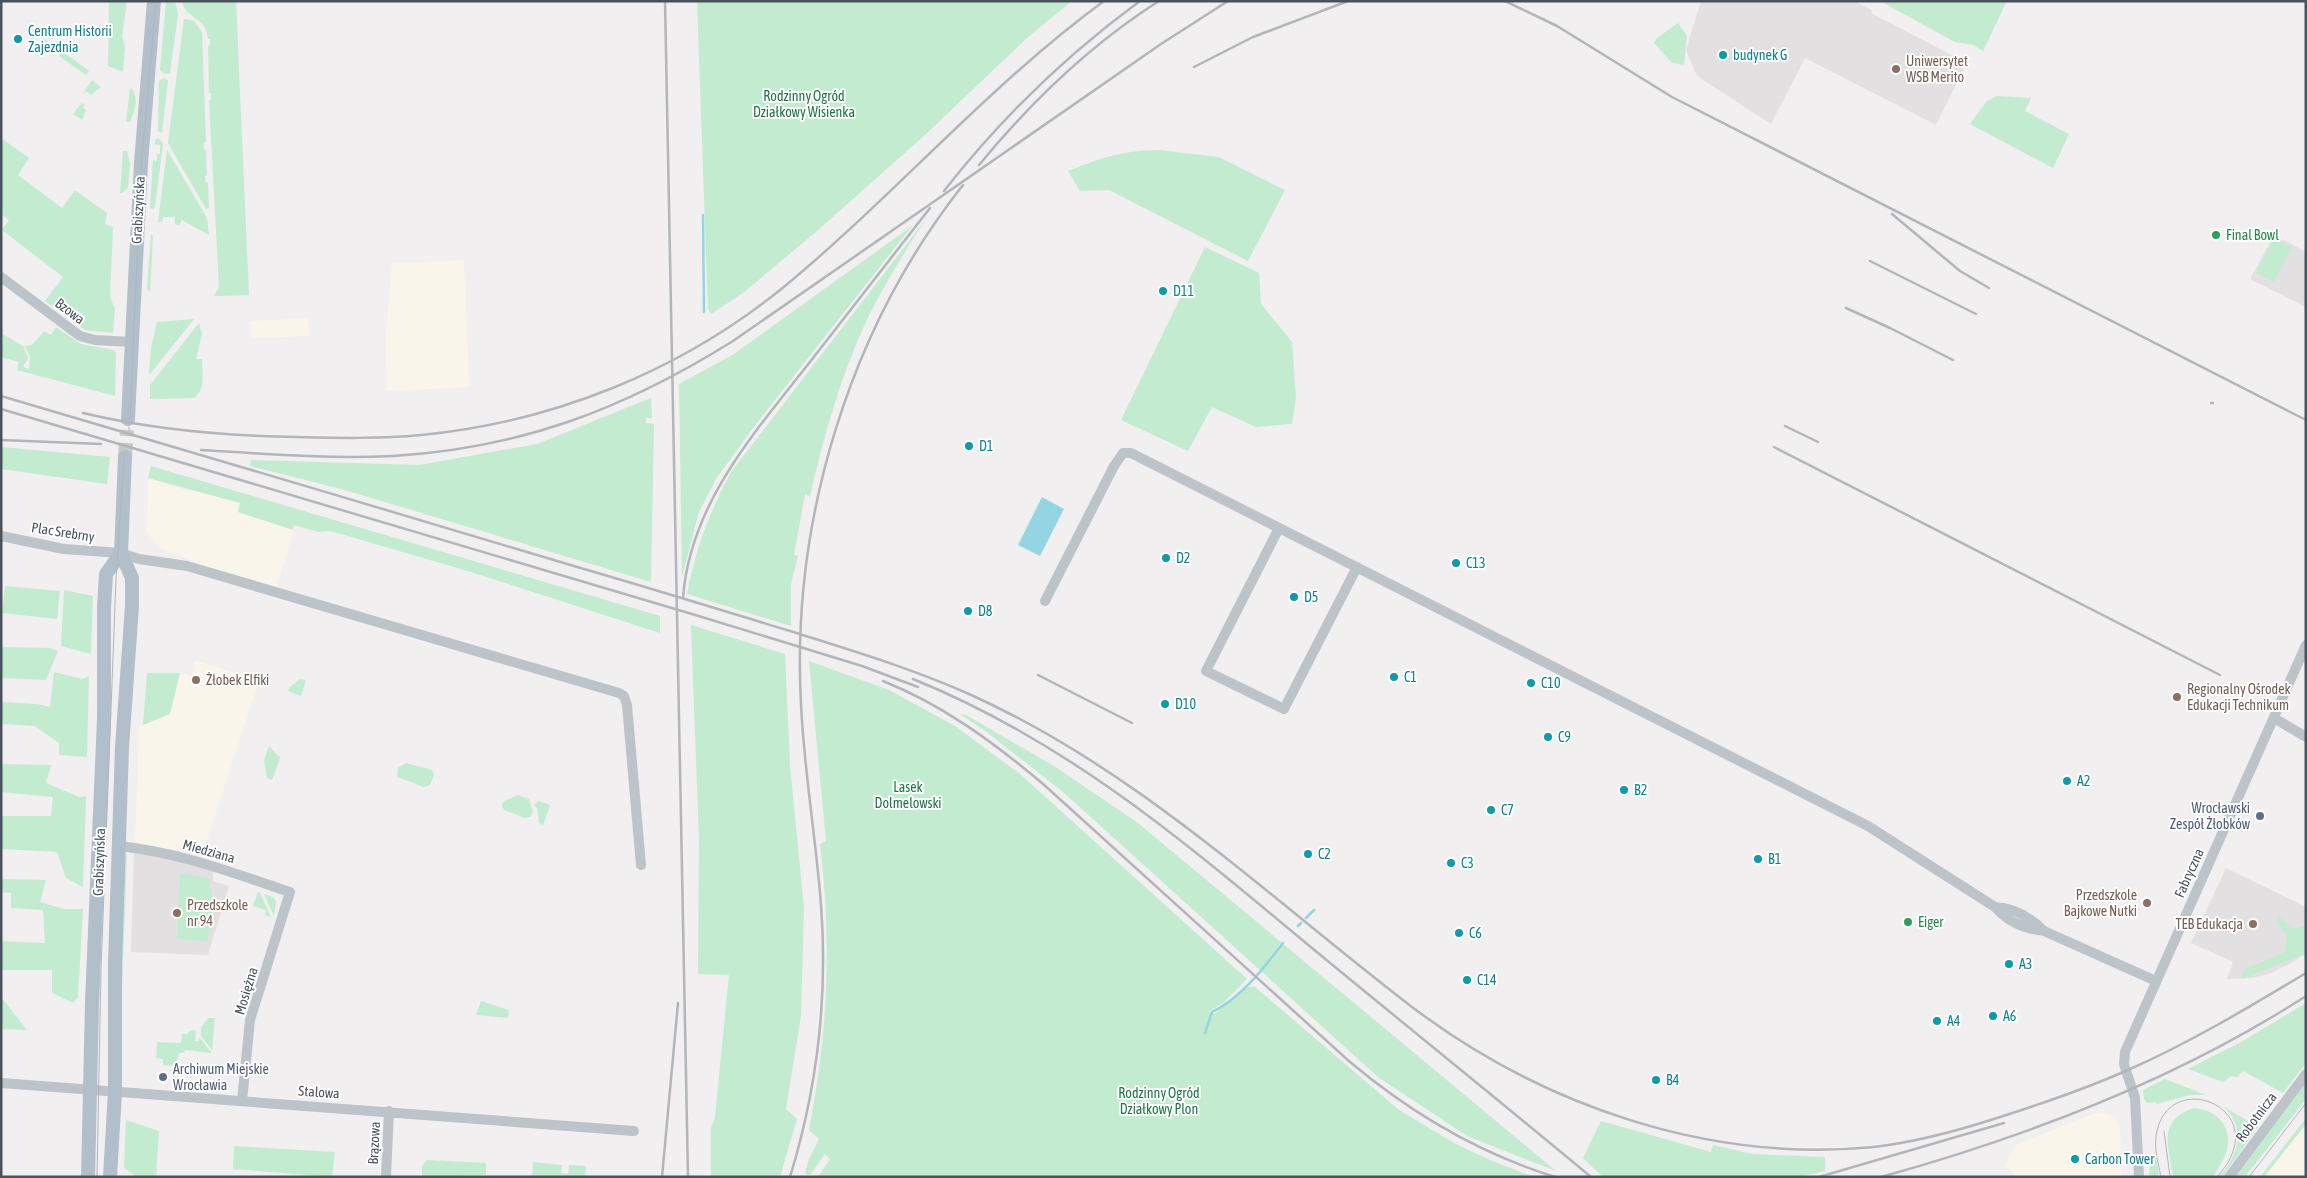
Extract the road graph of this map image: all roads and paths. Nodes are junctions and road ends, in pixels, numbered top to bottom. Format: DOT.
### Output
graph roads {
  1 [pos="154,1"];
  2 [pos="1,277"];
  3 [pos="132,342"];
  4 [pos="127,425"];
  5 [pos="125,457"];
  6 [pos="1279,528"];
  7 [pos="1,536"];
  8 [pos="121,553"];
  9 [pos="1357,567"];
  10 [pos="1045,601"];
  11 [pos="2306,645"];
  12 [pos="2274,718"];
  13 [pos="2306,737"];
  14 [pos="118,846"];
  15 [pos="641,865"];
  16 [pos="290,892"];
  17 [pos="2156,981"];
  18 [pos="2306,1074"];
  19 [pos="1,1084"];
  20 [pos="90,1091"];
  21 [pos="115,1092"];
  22 [pos="242,1101"];
  23 [pos="389,1111"];
  24 [pos="634,1131"];
  25 [pos="88,1177"];
  26 [pos="110,1177"];
  27 [pos="386,1177"];
  28 [pos="2138,1177"];
  29 [pos="2229,1177"];
  1 -- 3 [label="main road, Grabiszyńska"];
  2 -- 3 [label="street, Bzowa"];
  3 -- 4 [label="main road, Grabiszyńska"];
  5 -- 8 [label="main road, Grabiszyńska"];
  6 -- 9 [label="street"];
  6 -- 9 [label="street"];
  6 -- 10 [label="street"];
  7 -- 8 [label="street, Plac Srebrny"];
  8 -- 14 [label="main road, Grabiszyńska"];
  8 -- 15 [label="street, Plac Srebrny"];
  8 -- 20 [label="main road, Grabiszyńska"];
  9 -- 17 [label="street"];
  11 -- 12 [label="street, Fabryczna"];
  12 -- 13 [label="street"];
  12 -- 17 [label="street, Fabryczna"];
  14 -- 16 [label="street, Miedziana"];
  14 -- 21 [label="main road, Grabiszyńska"];
  16 -- 22 [label="street, Mosiężna"];
  17 -- 28 [label="street, Fabryczna"];
  18 -- 29 [label="street, Robotnicza"];
  19 -- 20 [label="street, Stalowa"];
  20 -- 21 [label="street, Stalowa"];
  20 -- 25 [label="main road, Grabiszyńska"];
  21 -- 22 [label="street, Stalowa"];
  21 -- 26 [label="main road, Grabiszyńska"];
  22 -- 23 [label="street, Stalowa"];
  23 -- 24 [label="street, Stalowa"];
  23 -- 27 [label="street, Brązowa"];
}
